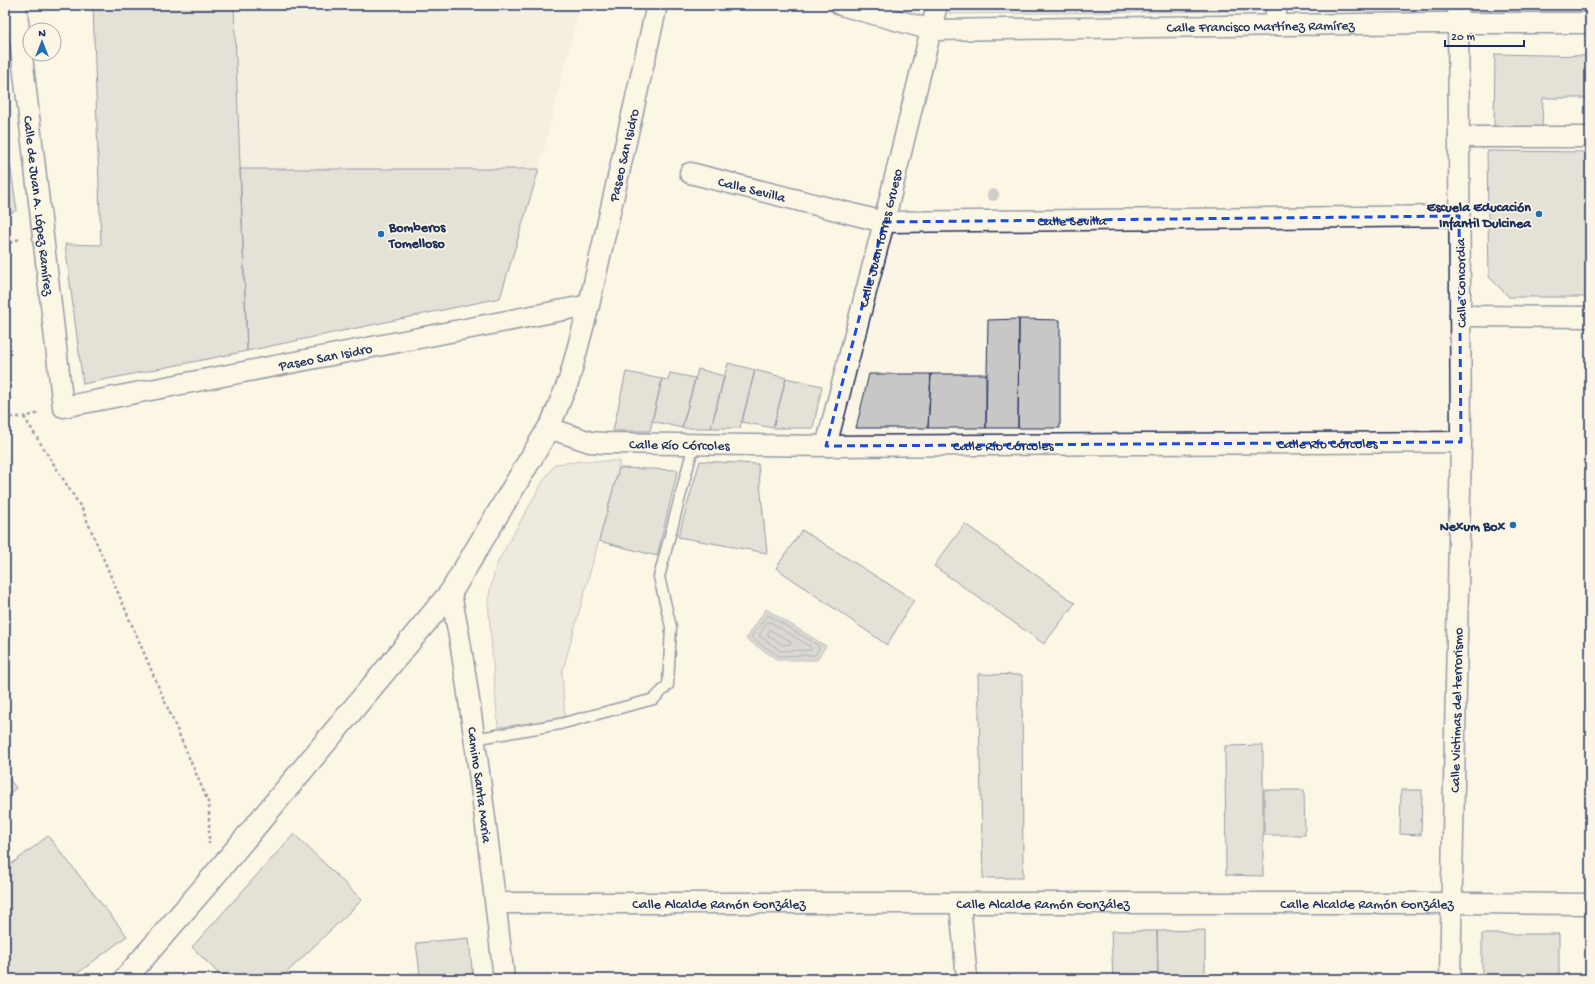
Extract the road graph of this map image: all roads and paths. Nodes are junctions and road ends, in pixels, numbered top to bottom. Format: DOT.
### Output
graph roads {
  1 [pos="16,5"];
  2 [pos="657,5"];
  3 [pos="841,5"];
  4 [pos="937,5"];
  5 [pos="1276,5"];
  6 [pos="1458,14"];
  7 [pos="1590,24"];
  8 [pos="1276,25"];
  9 [pos="932,30"];
  10 [pos="13,41"];
  11 [pos="1459,137"];
  12 [pos="1590,137"];
  13 [pos="690,173"];
  14 [pos="1459,216"];
  15 [pos="884,222"];
  16 [pos="589,305"];
  17 [pos="1460,316"];
  18 [pos="1590,317"];
  19 [pos="63,407"];
  20 [pos="5,417"];
  21 [pos="24,417"];
  22 [pos="549,428"];
  23 [pos="1461,442"];
  24 [pos="694,444"];
  25 [pos="826,446"];
  26 [pos="450,592"];
  27 [pos="474,739"];
  28 [pos="208,883"];
  29 [pos="1452,902"];
  30 [pos="496,903"];
  31 [pos="960,904"];
  32 [pos="1590,904"];
  33 [pos="125,979"];
  34 [pos="504,979"];
  35 [pos="967,979"];
  36 [pos="1450,979"];
  1 -- 10 [label="street, Calle de Juan A. López Ramírez"];
  2 -- 16 [label="street, Paseo San Isidro"];
  3 -- 9 [label="street, Calle Francisco Martínez Ramírez"];
  4 -- 9 [label="street, Calle Juan Torres Grueso"];
  5 -- 8 [label="street"];
  6 -- 7 [label="street, Calle Francisco Martínez Ramírez"];
  6 -- 8 [label="street, Calle Francisco Martínez Ramírez"];
  6 -- 11 [label="street, Calle Concordia"];
  8 -- 9 [label="street, Calle Francisco Martínez Ramírez"];
  9 -- 15 [label="street, Calle Juan Torres Grueso"];
  10 -- 19 [label="street, Calle de Juan A. López Ramírez"];
  11 -- 12 [label="street"];
  11 -- 14 [label="street, Calle Concordia"];
  13 -- 15 [label="street, Calle Sevilla"];
  14 -- 15 [label="street, Calle Sevilla"];
  14 -- 17 [label="street, Calle Concordia"];
  15 -- 25 [label="street, Calle Juan Torres Grueso"];
  16 -- 19 [label="street, Paseo San Isidro"];
  16 -- 22 [label="street, Paseo San Isidro"];
  17 -- 18 [label="street"];
  17 -- 23 [label="street, Calle Concordia"];
  19 -- 21 [label="path"];
  20 -- 21 [label="path"];
  21 -- 28 [label="path"];
  22 -- 24 [label="street, Calle Río Córcoles"];
  22 -- 26 [label="main road"];
  23 -- 25 [label="street, Calle Río Córcoles"];
  23 -- 29 [label="street, Calle Victimas del terrorismo"];
  24 -- 25 [label="street, Calle Río Córcoles"];
  24 -- 27 [label="lane"];
  26 -- 27 [label="street, Camino Santa Maria"];
  26 -- 28 [label="main road"];
  27 -- 30 [label="street, Camino Santa Maria"];
  28 -- 33 [label="main road"];
  29 -- 31 [label="street, Calle Alcalde Ramón González"];
  29 -- 32 [label="street, Calle Alcalde Ramón González"];
  29 -- 36 [label="street, Calle Victimas del terrorismo"];
  30 -- 31 [label="street, Calle Alcalde Ramón González"];
  30 -- 34 [label="street, Camino Santa Maria"];
  31 -- 35 [label="street"];
}
